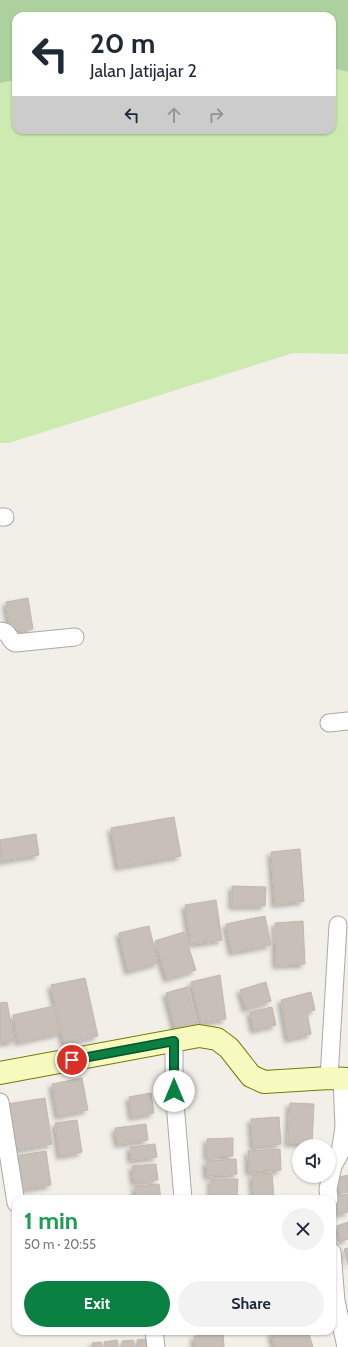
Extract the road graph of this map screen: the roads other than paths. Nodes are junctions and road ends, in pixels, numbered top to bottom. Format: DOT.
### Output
graph roads {
  1 [pos="0,631"];
  2 [pos="75,637"];
  3 [pos="348,720"];
  4 [pos="329,723"];
  5 [pos="338,925"];
  6 [pos="174,1041"];
  7 [pos="0,1073"];
  8 [pos="340,1078"];
  9 [pos="0,1102"];
  10 [pos="15,1195"];
  11 [pos="183,1195"];
  12 [pos="329,1195"];
  13 [pos="336,1301"];
  14 [pos="154,1335"];
  15 [pos="156,1347"];
  16 [pos="346,1347"];
  1 -- 2 [label="street"];
  3 -- 4 [label="street"];
  5 -- 8 [label="street"];
  6 -- 7 [label="street"];
  6 -- 8 [label="street"];
  6 -- 11 [label="street"];
  8 -- 12 [label="street"];
  9 -- 10 [label="street"];
  13 -- 16 [label="street"];
  14 -- 15 [label="street"];
}
